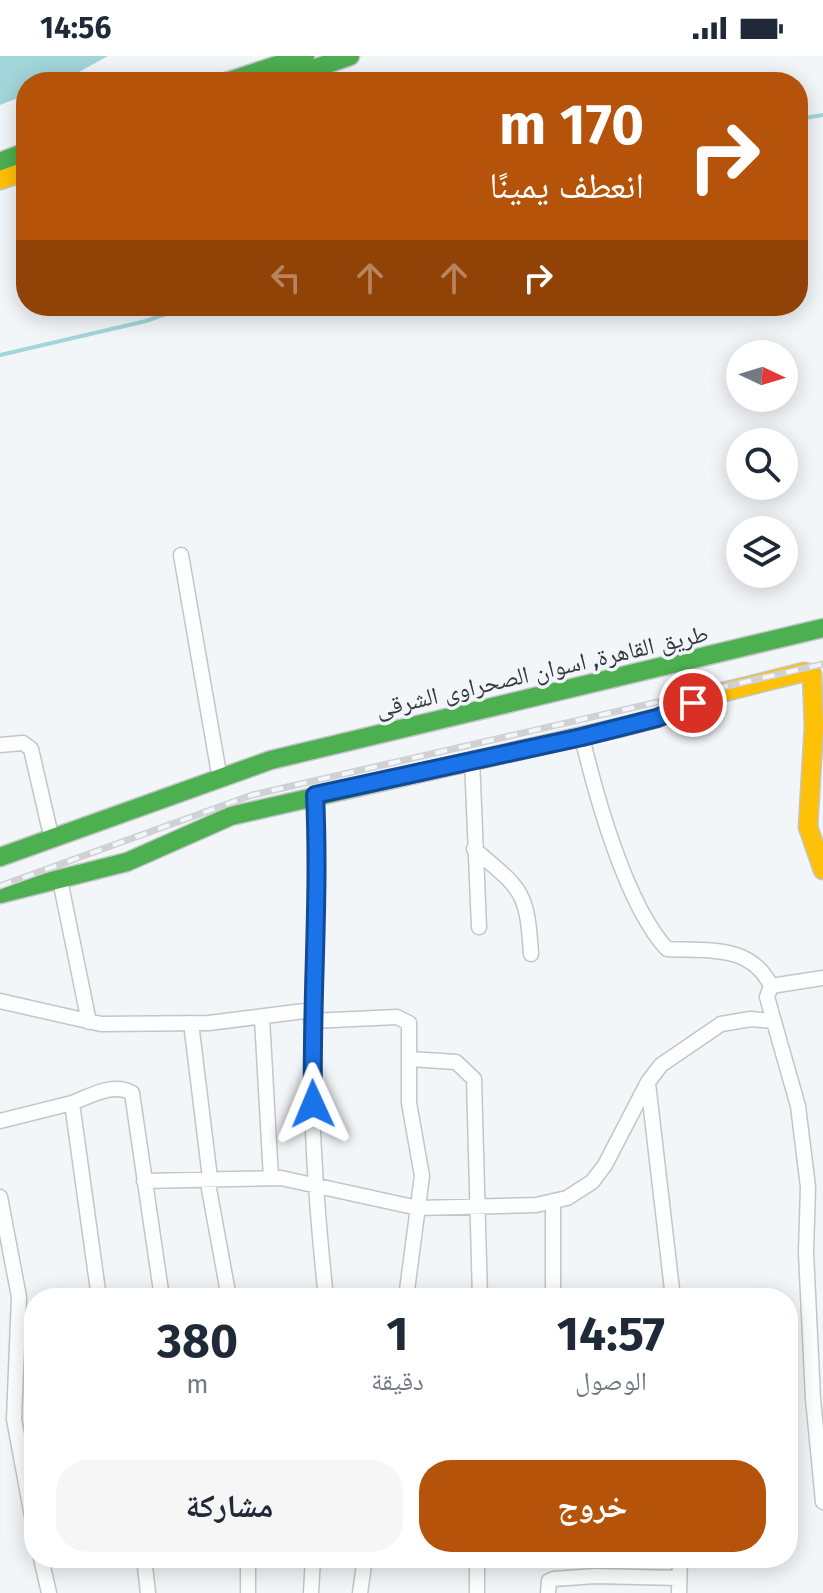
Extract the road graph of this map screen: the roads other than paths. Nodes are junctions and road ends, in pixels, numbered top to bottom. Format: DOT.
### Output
graph roads {
  1 [pos="305,56"];
  2 [pos="350,56"];
  3 [pos="256,72"];
  4 [pos="304,72"];
  5 [pos="181,555"];
  6 [pos="823,628"];
  7 [pos="582,737"];
  8 [pos="0,745"];
  9 [pos="472,759"];
  10 [pos="271,760"];
  11 [pos="218,768"];
  12 [pos="315,795"];
  13 [pos="49,827"];
  14 [pos="0,846"];
  15 [pos="474,849"];
  16 [pos="0,857"];
  17 [pos="823,870"];
  18 [pos="60,880"];
  19 [pos="0,894"];
  20 [pos="479,927"];
  21 [pos="531,954"];
  22 [pos="823,978"];
  23 [pos="771,986"];
  24 [pos="0,1001"];
  25 [pos="312,1016"];
  26 [pos="262,1018"];
  27 [pos="773,1021"];
  28 [pos="89,1022"];
  29 [pos="191,1023"];
  30 [pos="410,1059"];
  31 [pos="648,1082"];
  32 [pos="72,1103"];
  33 [pos="0,1121"];
  34 [pos="209,1178"];
  35 [pos="271,1178"];
  36 [pos="144,1181"];
  37 [pos="314,1186"];
  38 [pos="0,1197"];
  39 [pos="553,1201"];
  40 [pos="479,1207"];
  41 [pos="418,1208"];
  42 [pos="98,1288"];
  43 [pos="160,1288"];
  44 [pos="227,1288"];
  45 [pos="325,1288"];
  46 [pos="407,1288"];
  47 [pos="480,1288"];
  48 [pos="553,1288"];
  49 [pos="672,1288"];
  50 [pos="7,1412"];
  51 [pos="24,1484"];
  52 [pos="823,1502"];
  53 [pos="43,1568"];
  54 [pos="145,1568"];
  55 [pos="248,1568"];
  56 [pos="312,1568"];
  57 [pos="364,1568"];
  58 [pos="477,1568"];
  59 [pos="679,1585"];
  60 [pos="49,1593"];
  61 [pos="148,1593"];
  62 [pos="248,1593"];
  63 [pos="311,1593"];
  64 [pos="360,1593"];
  65 [pos="477,1593"];
  66 [pos="548,1593"];
  1 -- 3 [label="main road"];
  2 -- 4 [label="main road"];
  5 -- 11 [label="street"];
  6 -- 10 [label="main road, طريق القاهرة, اسوان الصحراوى الشرقى"];
  7 -- 9 [label="main road"];
  7 -- 17 [label="main road"];
  7 -- 23 [label="street"];
  8 -- 13 [label="street"];
  9 -- 12 [label="main road"];
  9 -- 15 [label="street"];
  10 -- 11 [label="main road, طريق القاهرة, اسوان الصحراوى الشرقى"];
  10 -- 16 [label="main road, طريق القاهرة, اسوان الصحراوى الشرقى"];
  11 -- 13 [label="main road, طريق القاهرة, اسوان الصحراوى الشرقى"];
  12 -- 18 [label="main road"];
  12 -- 25 [label="street"];
  13 -- 14 [label="main road, طريق القاهرة, اسوان الصحراوى الشرقى"];
  15 -- 20 [label="street"];
  15 -- 21 [label="street"];
  18 -- 19 [label="main road"];
  18 -- 28 [label="street"];
  22 -- 23 [label="street"];
  23 -- 27 [label="street"];
  24 -- 28 [label="street"];
  25 -- 26 [label="street"];
  25 -- 30 [label="street"];
  25 -- 37 [label="street"];
  26 -- 29 [label="street"];
  26 -- 35 [label="street"];
  27 -- 31 [label="street"];
  27 -- 52 [label="street"];
  28 -- 29 [label="street"];
  29 -- 34 [label="street"];
  30 -- 40 [label="street"];
  30 -- 41 [label="street"];
  31 -- 39 [label="street"];
  31 -- 49 [label="street"];
  32 -- 33 [label="street"];
  32 -- 36 [label="street"];
  32 -- 42 [label="street"];
  34 -- 35 [label="street"];
  34 -- 36 [label="street"];
  34 -- 44 [label="street"];
  35 -- 37 [label="street"];
  36 -- 43 [label="street"];
  37 -- 41 [label="street"];
  37 -- 45 [label="street"];
  38 -- 50 [label="street"];
  39 -- 40 [label="street"];
  39 -- 48 [label="street"];
  40 -- 41 [label="street"];
  40 -- 47 [label="street"];
  41 -- 46 [label="street"];
  50 -- 51 [label="street"];
  53 -- 60 [label="street"];
  54 -- 61 [label="street"];
  55 -- 62 [label="street"];
  56 -- 63 [label="street"];
  57 -- 64 [label="street"];
  58 -- 65 [label="street"];
  59 -- 66 [label="street"];
}
